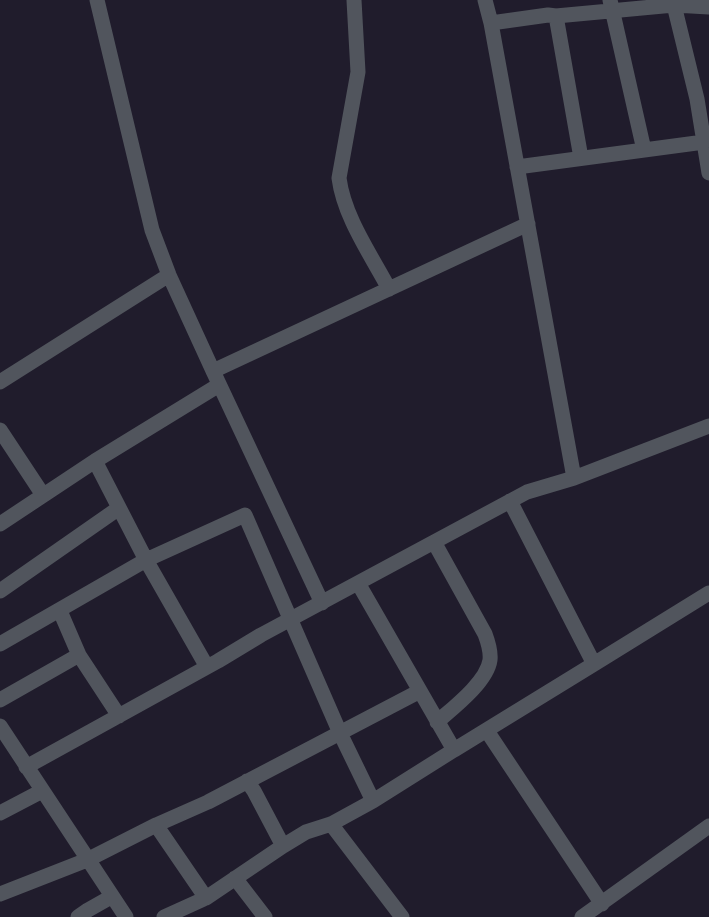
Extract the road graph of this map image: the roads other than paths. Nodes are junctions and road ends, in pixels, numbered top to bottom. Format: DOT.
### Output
graph roads {
  1 [pos="97,0"];
  2 [pos="354,0"];
  3 [pos="485,0"];
  4 [pos="673,2"];
  5 [pos="611,5"];
  6 [pos="709,7"];
  7 [pos="550,10"];
  8 [pos="491,23"];
  9 [pos="704,142"];
  10 [pos="644,150"];
  11 [pos="581,158"];
  12 [pos="517,167"];
  13 [pos="709,173"];
  14 [pos="528,224"];
  15 [pos="169,275"];
  16 [pos="389,289"];
  17 [pos="216,378"];
  18 [pos="0,382"];
  19 [pos="709,426"];
  20 [pos="0,430"];
  21 [pos="94,460"];
  22 [pos="574,478"];
  23 [pos="43,495"];
  24 [pos="510,501"];
  25 [pos="119,508"];
  26 [pos="0,524"];
  27 [pos="434,542"];
  28 [pos="146,560"];
  29 [pos="358,583"];
  30 [pos="0,591"];
  31 [pos="709,593"];
  32 [pos="322,603"];
  33 [pos="60,611"];
  34 [pos="291,619"];
  35 [pos="1,642"];
  36 [pos="79,655"];
  37 [pos="594,664"];
  38 [pos="207,667"];
  39 [pos="420,691"];
  40 [pos="0,700"];
  41 [pos="119,716"];
  42 [pos="438,722"];
  43 [pos="0,726"];
  44 [pos="487,730"];
  45 [pos="340,733"];
  46 [pos="454,750"];
  47 [pos="26,767"];
  48 [pos="247,781"];
  49 [pos="42,791"];
  50 [pos="374,801"];
  51 [pos="0,813"];
  52 [pos="331,824"];
  53 [pos="156,825"];
  54 [pos="709,826"];
  55 [pos="283,846"];
  56 [pos="87,860"];
  57 [pos="235,878"];
  58 [pos="0,894"];
  59 [pos="112,897"];
  60 [pos="206,898"];
  61 [pos="602,904"];
  62 [pos="78,917"];
  63 [pos="126,917"];
  64 [pos="164,917"];
  65 [pos="265,917"];
  66 [pos="402,917"];
  67 [pos="582,917"];
  1 -- 15 [label="street"];
  2 -- 16 [label="street"];
  3 -- 8 [label="street"];
  4 -- 5 [label="street"];
  4 -- 6 [label="street"];
  4 -- 9 [label="street"];
  5 -- 7 [label="street"];
  5 -- 10 [label="street"];
  7 -- 8 [label="street"];
  7 -- 11 [label="street"];
  8 -- 12 [label="street"];
  9 -- 10 [label="street"];
  9 -- 13 [label="street"];
  10 -- 11 [label="street"];
  11 -- 12 [label="street"];
  12 -- 14 [label="street"];
  14 -- 16 [label="street"];
  14 -- 22 [label="street"];
  15 -- 17 [label="street"];
  15 -- 18 [label="street"];
  16 -- 17 [label="street"];
  17 -- 21 [label="street"];
  17 -- 32 [label="street"];
  19 -- 22 [label="street"];
  20 -- 23 [label="street"];
  21 -- 23 [label="street"];
  21 -- 25 [label="street"];
  22 -- 24 [label="street"];
  23 -- 26 [label="street"];
  24 -- 27 [label="street"];
  24 -- 37 [label="street"];
  25 -- 28 [label="street"];
  25 -- 30 [label="street"];
  27 -- 29 [label="street"];
  27 -- 42 [label="street"];
  28 -- 33 [label="street"];
  28 -- 34 [label="street"];
  28 -- 38 [label="street"];
  29 -- 32 [label="street"];
  29 -- 39 [label="street"];
  31 -- 37 [label="street"];
  32 -- 34 [label="street"];
  33 -- 35 [label="street"];
  33 -- 36 [label="street"];
  34 -- 38 [label="street"];
  34 -- 45 [label="street"];
  36 -- 40 [label="street"];
  36 -- 41 [label="street"];
  37 -- 44 [label="street"];
  38 -- 41 [label="street"];
  39 -- 42 [label="street"];
  39 -- 45 [label="street"];
  41 -- 47 [label="street"];
  42 -- 46 [label="street"];
  43 -- 47 [label="street"];
  44 -- 46 [label="street"];
  44 -- 61 [label="street"];
  45 -- 48 [label="street"];
  45 -- 50 [label="street"];
  46 -- 50 [label="street"];
  47 -- 49 [label="street"];
  48 -- 53 [label="street"];
  48 -- 55 [label="street"];
  49 -- 51 [label="street"];
  49 -- 56 [label="street"];
  50 -- 52 [label="street"];
  52 -- 55 [label="street"];
  52 -- 66 [label="street"];
  53 -- 56 [label="street"];
  53 -- 60 [label="street"];
  54 -- 61 [label="street"];
  55 -- 57 [label="street"];
  56 -- 58 [label="street"];
  56 -- 59 [label="street"];
  57 -- 60 [label="street"];
  57 -- 65 [label="street"];
  59 -- 62 [label="street"];
  59 -- 63 [label="street"];
  60 -- 64 [label="street"];
  61 -- 67 [label="street"];
}
